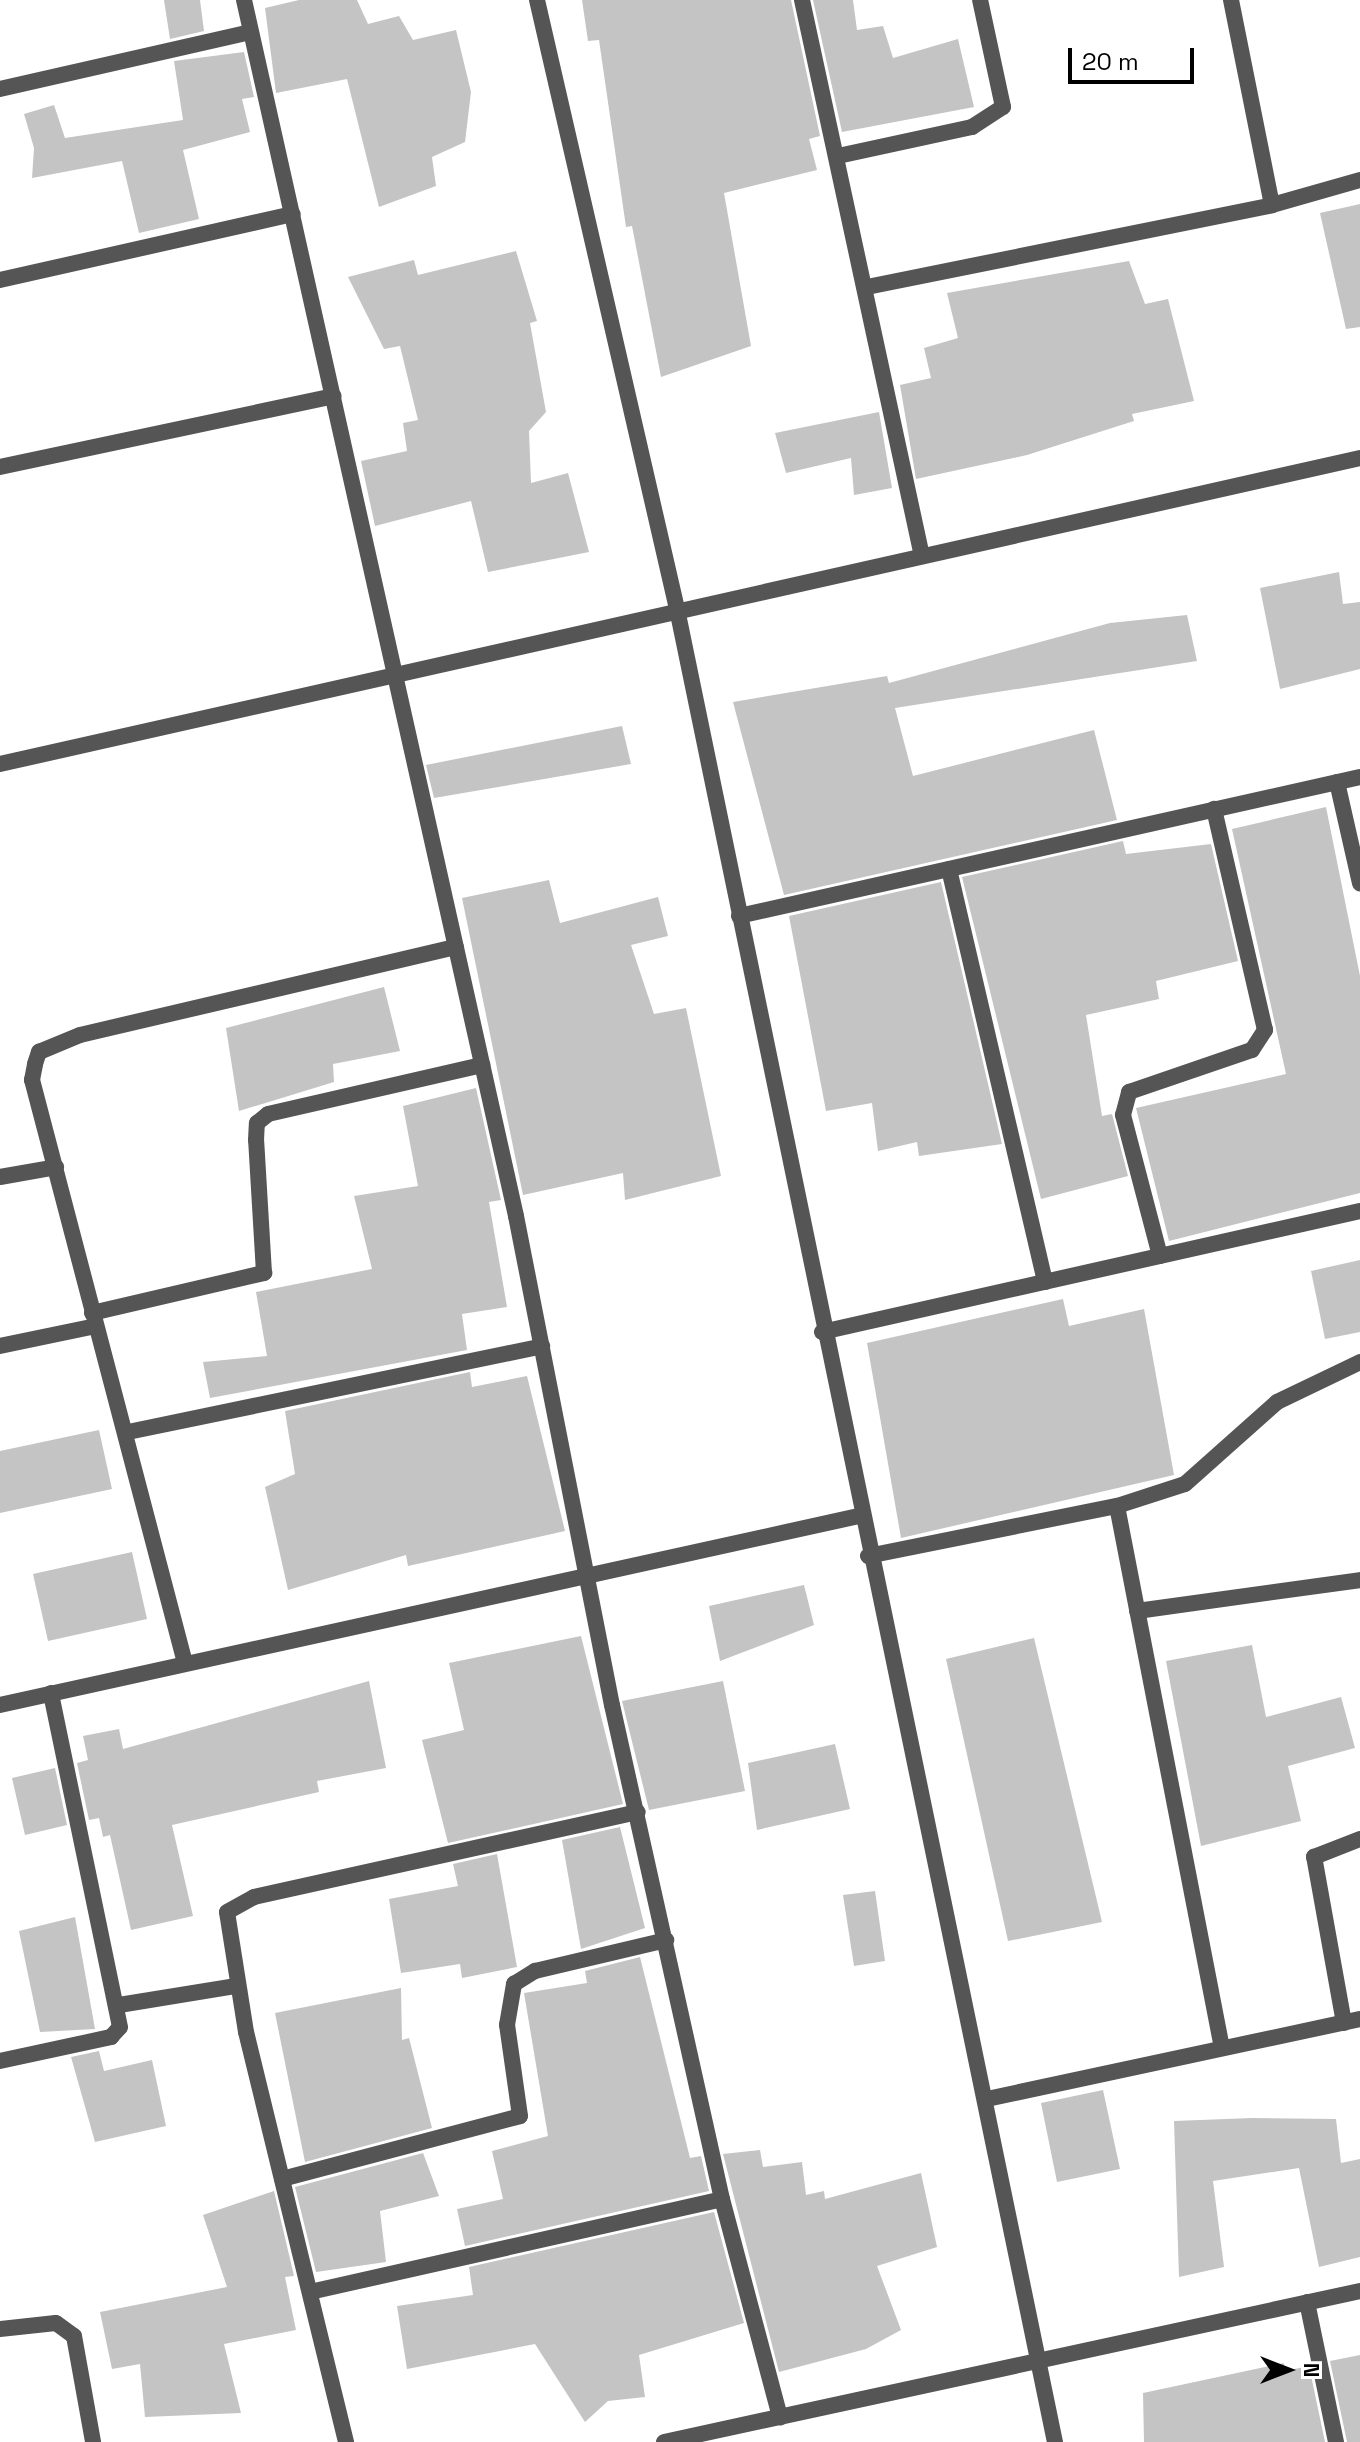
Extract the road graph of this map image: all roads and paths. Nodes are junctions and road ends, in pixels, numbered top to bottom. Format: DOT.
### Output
graph roads {
  1 [pos="244,0"];
  2 [pos="537,0"];
  3 [pos="802,0"];
  4 [pos="980,0"];
  5 [pos="1231,0"];
  6 [pos="251,32"];
  7 [pos="0,89"];
  8 [pos="838,156"];
  9 [pos="1360,180"];
  10 [pos="1272,205"];
  11 [pos="293,214"];
  12 [pos="0,280"];
  13 [pos="867,287"];
  14 [pos="334,396"];
  15 [pos="1360,458"];
  16 [pos="0,467"];
  17 [pos="921,552"];
  18 [pos="677,609"];
  19 [pos="394,673"];
  20 [pos="0,764"];
  21 [pos="1360,777"];
  22 [pos="1337,782"];
  23 [pos="1214,809"];
  24 [pos="949,869"];
  25 [pos="1360,883"];
  26 [pos="739,916"];
  27 [pos="456,947"];
  28 [pos="482,1065"];
  29 [pos="56,1167"];
  30 [pos="0,1177"];
  31 [pos="1360,1211"];
  32 [pos="1160,1256"];
  33 [pos="1045,1282"];
  34 [pos="94,1319"];
  35 [pos="822,1332"];
  36 [pos="0,1346"];
  37 [pos="542,1346"];
  38 [pos="1360,1362"];
  39 [pos="128,1432"];
  40 [pos="1117,1506"];
  41 [pos="859,1516"];
  42 [pos="868,1556"];
  43 [pos="589,1573"];
  44 [pos="1360,1580"];
  45 [pos="1137,1611"];
  46 [pos="185,1663"];
  47 [pos="51,1693"];
  48 [pos="0,1705"];
  49 [pos="638,1812"];
  50 [pos="1360,1839"];
  51 [pos="666,1940"];
  52 [pos="236,1986"];
  53 [pos="119,2005"];
  54 [pos="1352,2021"];
  55 [pos="1222,2048"];
  56 [pos="0,2061"];
  57 [pos="987,2099"];
  58 [pos="282,2179"];
  59 [pos="722,2199"];
  60 [pos="1360,2291"];
  61 [pos="310,2292"];
  62 [pos="1307,2302"];
  63 [pos="0,2329"];
  64 [pos="1039,2361"];
  65 [pos="780,2417"];
  66 [pos="93,2442"];
  67 [pos="346,2442"];
  68 [pos="664,2442"];
  69 [pos="1055,2442"];
  70 [pos="1336,2442"];
  1 -- 6 [label="street"];
  2 -- 18 [label="street"];
  3 -- 8 [label="street"];
  4 -- 8 [label="street"];
  5 -- 10 [label="street"];
  6 -- 7 [label="street"];
  6 -- 11 [label="street"];
  8 -- 13 [label="street"];
  9 -- 10 [label="street"];
  10 -- 13 [label="street"];
  11 -- 12 [label="street"];
  11 -- 14 [label="street"];
  13 -- 17 [label="street"];
  14 -- 16 [label="street"];
  14 -- 19 [label="street"];
  15 -- 17 [label="street"];
  17 -- 18 [label="street"];
  18 -- 19 [label="street"];
  18 -- 26 [label="street"];
  19 -- 20 [label="street"];
  19 -- 27 [label="street"];
  21 -- 22 [label="street"];
  22 -- 23 [label="street"];
  22 -- 25 [label="street"];
  23 -- 24 [label="street"];
  23 -- 32 [label="street"];
  24 -- 26 [label="street"];
  24 -- 33 [label="street"];
  26 -- 35 [label="street"];
  27 -- 28 [label="street"];
  27 -- 29 [label="street"];
  28 -- 34 [label="street"];
  28 -- 37 [label="street"];
  29 -- 30 [label="street"];
  29 -- 34 [label="street"];
  31 -- 32 [label="street"];
  32 -- 33 [label="street"];
  33 -- 35 [label="street"];
  34 -- 36 [label="street"];
  34 -- 39 [label="street"];
  35 -- 41 [label="street"];
  37 -- 39 [label="street"];
  37 -- 43 [label="street"];
  38 -- 40 [label="street"];
  39 -- 46 [label="street"];
  40 -- 42 [label="street"];
  40 -- 45 [label="street"];
  41 -- 42 [label="street"];
  41 -- 43 [label="street"];
  42 -- 57 [label="street"];
  43 -- 46 [label="street"];
  43 -- 49 [label="street"];
  44 -- 45 [label="street"];
  45 -- 55 [label="street"];
  46 -- 47 [label="street"];
  47 -- 48 [label="street"];
  47 -- 53 [label="street"];
  49 -- 51 [label="street"];
  49 -- 52 [label="street"];
  50 -- 54 [label="street"];
  51 -- 58 [label="street"];
  51 -- 59 [label="street"];
  52 -- 53 [label="street"];
  52 -- 58 [label="street"];
  53 -- 56 [label="street"];
  54 -- 55 [label="street"];
  55 -- 57 [label="street"];
  57 -- 64 [label="street"];
  58 -- 61 [label="street"];
  59 -- 61 [label="street"];
  59 -- 65 [label="street"];
  60 -- 62 [label="street"];
  61 -- 67 [label="street"];
  62 -- 64 [label="street"];
  62 -- 70 [label="street"];
  63 -- 66 [label="street"];
  64 -- 65 [label="street"];
  64 -- 69 [label="street"];
  65 -- 68 [label="street"];
}
